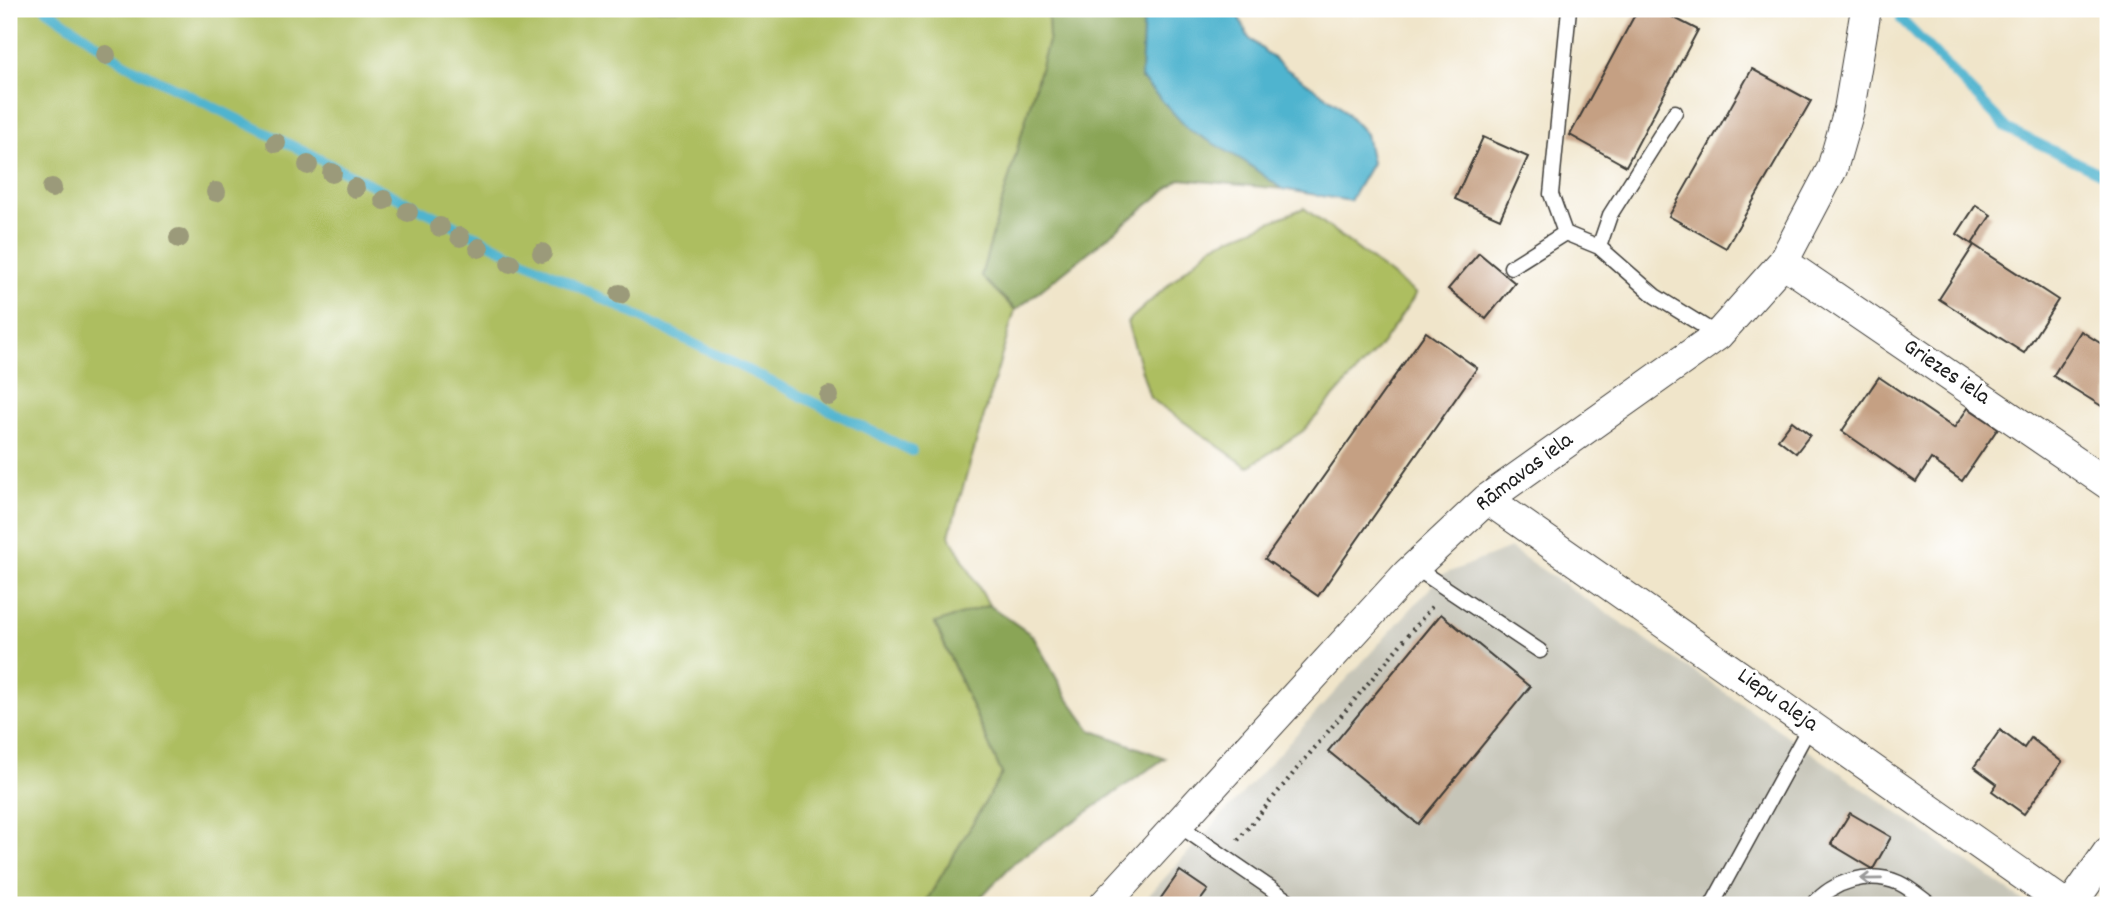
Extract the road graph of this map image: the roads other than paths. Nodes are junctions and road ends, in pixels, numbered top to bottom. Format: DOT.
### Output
graph roads {
  1 [pos="1569,9"];
  2 [pos="1866,9"];
  3 [pos="1675,112"];
  4 [pos="1565,233"];
  5 [pos="1598,247"];
  6 [pos="1783,262"];
  7 [pos="1510,267"];
  8 [pos="1718,335"];
  9 [pos="2108,484"];
  10 [pos="1487,499"];
  11 [pos="1414,567"];
  12 [pos="1540,651"];
  13 [pos="1811,724"];
  14 [pos="1177,824"];
  15 [pos="2108,852"];
  16 [pos="1104,905"];
  17 [pos="1295,905"];
  18 [pos="1712,905"];
  19 [pos="1813,905"];
  20 [pos="1931,905"];
  21 [pos="2069,905"];
  1 -- 4 [label="lane"];
  2 -- 6 [label="street, Rāmavas iela"];
  3 -- 5 [label="lane"];
  4 -- 5 [label="lane"];
  4 -- 7 [label="lane"];
  5 -- 8 [label="lane"];
  6 -- 8 [label="street, Rāmavas iela"];
  6 -- 9 [label="street, Griezes iela"];
  8 -- 10 [label="street, Rāmavas iela"];
  10 -- 11 [label="street, Rāmavas iela"];
  10 -- 13 [label="street, Liepu aleja"];
  11 -- 12 [label="lane"];
  11 -- 14 [label="street, Rāmavas iela"];
  13 -- 18 [label="lane"];
  13 -- 21 [label="street, Liepu aleja"];
  14 -- 16 [label="street, Rāmavas iela"];
  14 -- 17 [label="lane"];
  15 -- 21 [label="street"];
  20 -- 19 [label="lane, one-way"];
}
